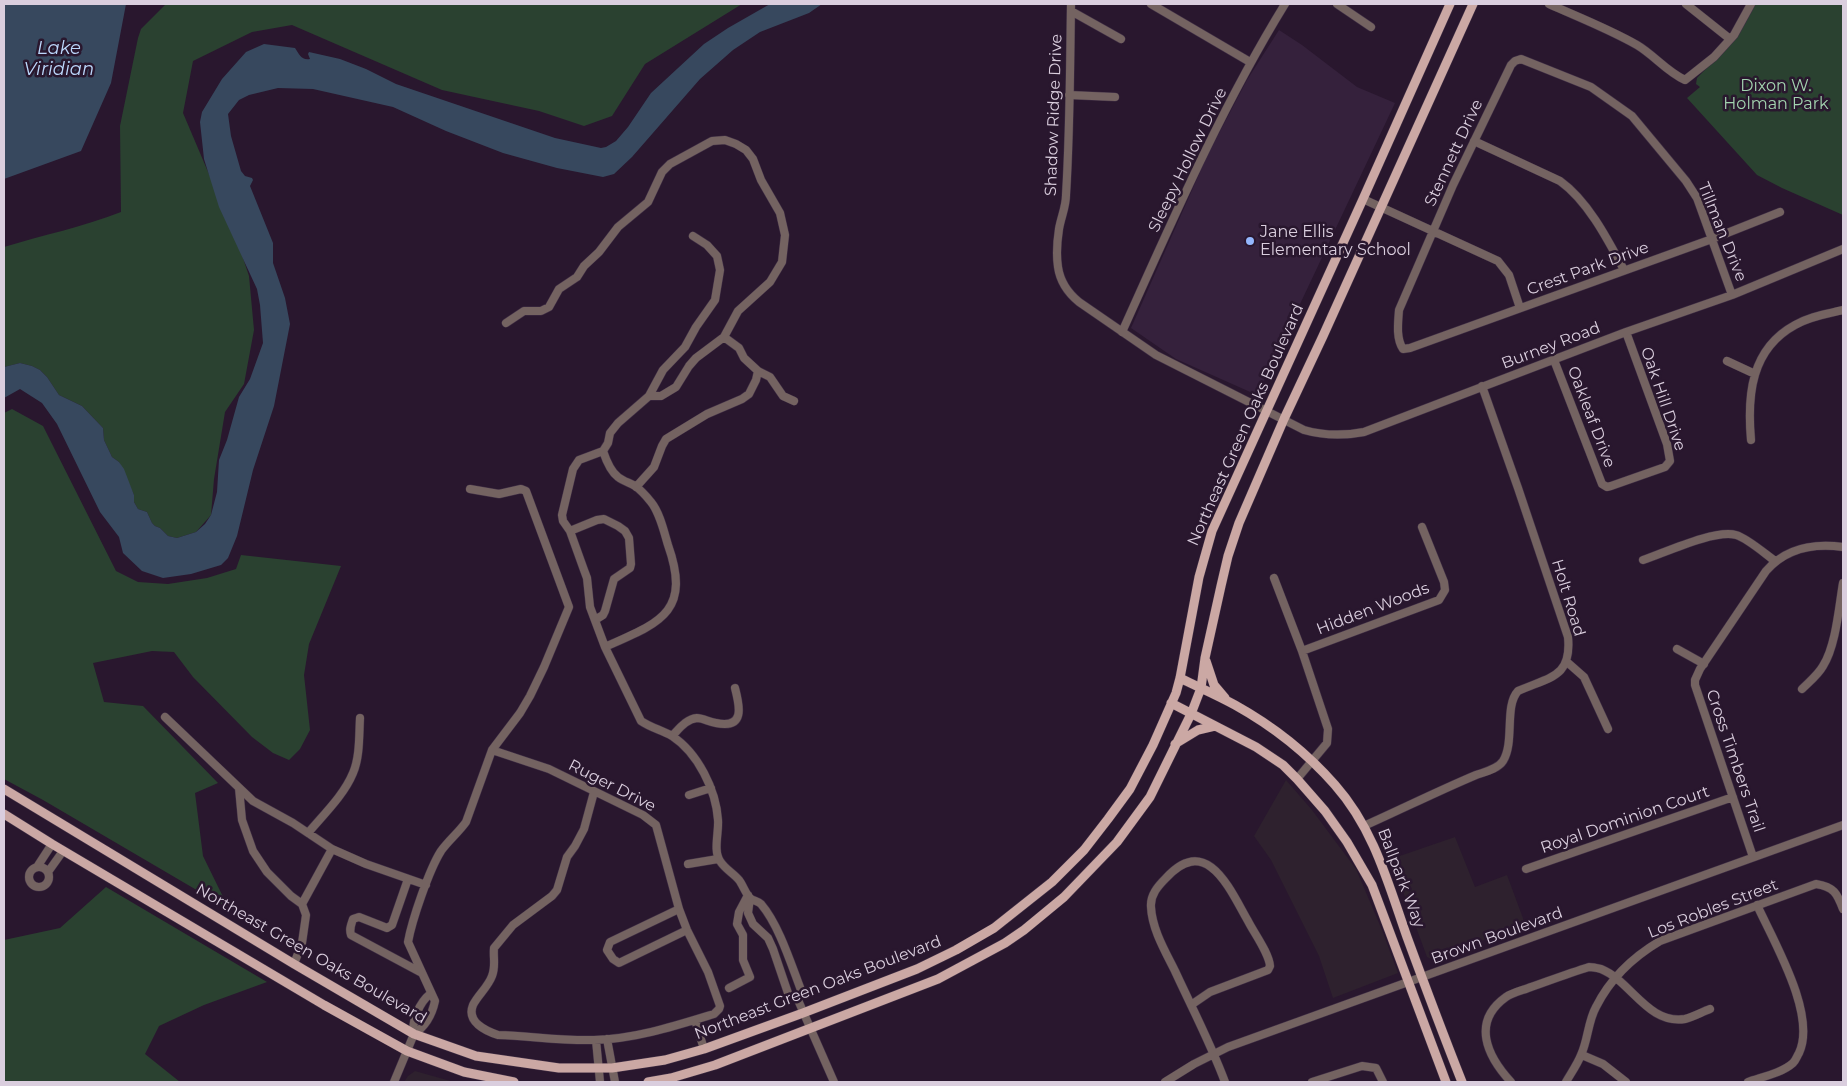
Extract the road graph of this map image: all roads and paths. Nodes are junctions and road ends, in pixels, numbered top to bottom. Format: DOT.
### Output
graph roads {
  1 [pos="1151,4"];
  2 [pos="1285,4"];
  3 [pos="1337,4"];
  4 [pos="1450,4"];
  5 [pos="1473,4"];
  6 [pos="1549,4"];
  7 [pos="1686,4"];
  8 [pos="1751,4"];
  9 [pos="1071,8"];
  10 [pos="1371,26"];
  11 [pos="1121,39"];
  12 [pos="1730,39"];
  13 [pos="1521,60"];
  14 [pos="1250,62"];
  15 [pos="1069,95"];
  16 [pos="1115,97"];
  17 [pos="1474,141"];
  18 [pos="1363,200"];
  19 [pos="1381,207"];
  20 [pos="1780,212"];
  21 [pos="1433,231"];
  22 [pos="693,236"];
  23 [pos="1712,239"];
  24 [pos="1843,249"];
  25 [pos="1624,270"];
  26 [pos="1732,294"];
  27 [pos="1520,308"];
  28 [pos="1843,310"];
  29 [pos="506,323"];
  30 [pos="1122,332"];
  31 [pos="1626,332"];
  32 [pos="724,337"];
  33 [pos="1403,349"];
  34 [pos="1554,360"];
  35 [pos="1727,362"];
  36 [pos="758,372"];
  37 [pos="1756,374"];
  38 [pos="1482,386"];
  39 [pos="649,396"];
  40 [pos="794,401"];
  41 [pos="1266,411"];
  42 [pos="1284,419"];
  43 [pos="1751,440"];
  44 [pos="603,451"];
  45 [pos="1602,484"];
  46 [pos="636,487"];
  47 [pos="470,489"];
  48 [pos="1422,527"];
  49 [pos="570,531"];
  50 [pos="1843,547"];
  51 [pos="1643,560"];
  52 [pos="1775,561"];
  53 [pos="1274,578"];
  54 [pos="1843,583"];
  55 [pos="595,620"];
  56 [pos="605,648"];
  57 [pos="1677,649"];
  58 [pos="1302,651"];
  59 [pos="1205,658"];
  60 [pos="1567,662"];
  61 [pos="1704,664"];
  62 [pos="1180,678"];
  63 [pos="735,688"];
  64 [pos="1201,688"];
  65 [pos="1802,689"];
  66 [pos="1226,701"];
  67 [pos="1171,703"];
  68 [pos="1191,714"];
  69 [pos="165,717"];
  70 [pos="360,718"];
  71 [pos="1215,726"];
  72 [pos="1608,729"];
  73 [pos="672,736"];
  74 [pos="1174,744"];
  75 [pos="492,750"];
  76 [pos="1312,761"];
  77 [pos="1297,778"];
  78 [pos="239,788"];
  79 [pos="711,788"];
  80 [pos="4,789"];
  81 [pos="594,792"];
  82 [pos="689,795"];
  83 [pos="1733,796"];
  84 [pos="4,814"];
  85 [pos="1843,825"];
  86 [pos="1364,826"];
  87 [pos="308,833"];
  88 [pos="52,844"];
  89 [pos="332,849"];
  90 [pos="63,851"];
  91 [pos="1753,857"];
  92 [pos="718,859"];
  93 [pos="688,864"];
  94 [pos="37,867"];
  95 [pos="1526,869"];
  96 [pos="48,872"];
  97 [pos="408,879"];
  98 [pos="426,885"];
  99 [pos="749,896"];
  100 [pos="302,904"];
  101 [pos="1757,905"];
  102 [pos="678,909"];
  103 [pos="1843,909"];
  104 [pos="687,930"];
  105 [pos="294,964"];
  106 [pos="423,973"];
  107 [pos="1422,978"];
  108 [pos="1615,978"];
  109 [pos="1409,983"];
  110 [pos="729,988"];
  111 [pos="430,994"];
  112 [pos="798,999"];
  113 [pos="1191,1005"];
  114 [pos="1710,1009"];
  115 [pos="803,1013"];
  116 [pos="695,1020"];
  117 [pos="810,1029"];
  118 [pos="414,1034"];
  119 [pos="607,1039"];
  120 [pos="596,1040"];
  121 [pos="704,1049"];
  122 [pos="407,1051"];
  123 [pos="1214,1053"];
  124 [pos="1582,1055"];
  125 [pos="599,1068"];
  126 [pos="612,1068"];
  127 [pos="672,1080"];
  128 [pos="394,1082"];
  129 [pos="514,1082"];
  130 [pos="600,1082"];
  131 [pos="615,1082"];
  132 [pos="648,1082"];
  133 [pos="834,1082"];
  134 [pos="1165,1082"];
  135 [pos="1225,1082"];
  136 [pos="1312,1082"];
  137 [pos="1383,1082"];
  138 [pos="1446,1082"];
  139 [pos="1462,1082"];
  140 [pos="1511,1082"];
  141 [pos="1566,1082"];
  142 [pos="1626,1082"];
  143 [pos="1748,1082"];
  1 -- 14 [label="street"];
  2 -- 14 [label="street, Sleepy Hollow Drive"];
  3 -- 10 [label="street"];
  4 -- 18 [label="main road, Northeast Green Oaks Boulevard"];
  5 -- 19 [label="main road, Northeast Green Oaks Boulevard"];
  6 -- 12 [label="street"];
  7 -- 12 [label="street"];
  8 -- 12 [label="street"];
  9 -- 11 [label="street"];
  9 -- 15 [label="street, Shadow Ridge Drive"];
  13 -- 17 [label="street, Stennett Drive"];
  13 -- 23 [label="street, Tillman Drive"];
  14 -- 30 [label="street, Sleepy Hollow Drive"];
  15 -- 16 [label="street"];
  15 -- 30 [label="street, Shadow Ridge Drive"];
  17 -- 21 [label="street, Stennett Drive"];
  17 -- 25 [label="street"];
  18 -- 19 [label="street"];
  18 -- 41 [label="main road, Northeast Green Oaks Boulevard"];
  19 -- 21 [label="street"];
  19 -- 42 [label="main road, Northeast Green Oaks Boulevard"];
  20 -- 23 [label="street, Crest Park Drive"];
  21 -- 27 [label="street"];
  21 -- 33 [label="street, Stennett Drive"];
  22 -- 39 [label="street"];
  23 -- 25 [label="street, Crest Park Drive"];
  23 -- 26 [label="street, Tillman Drive"];
  24 -- 26 [label="street, Burney Road"];
  25 -- 27 [label="street, Crest Park Drive"];
  26 -- 31 [label="street, Burney Road"];
  27 -- 33 [label="street, Crest Park Drive"];
  28 -- 37 [label="street"];
  29 -- 32 [label="street"];
  30 -- 41 [label="street, Shadow Ridge Drive"];
  31 -- 34 [label="street, Burney Road"];
  31 -- 45 [label="street, Oak Hill Drive"];
  32 -- 36 [label="street"];
  32 -- 39 [label="street"];
  34 -- 38 [label="street, Burney Road"];
  34 -- 45 [label="street, Oakleaf Drive"];
  35 -- 37 [label="street"];
  36 -- 40 [label="street"];
  36 -- 46 [label="street"];
  37 -- 43 [label="street"];
  38 -- 42 [label="street, Burney Road"];
  38 -- 60 [label="street, Holt Road"];
  39 -- 44 [label="street"];
  41 -- 42 [label="street, Burney Road"];
  41 -- 62 [label="main road, Northeast Green Oaks Boulevard"];
  42 -- 59 [label="main road, Northeast Green Oaks Boulevard"];
  44 -- 46 [label="street"];
  44 -- 49 [label="street"];
  46 -- 56 [label="street"];
  47 -- 75 [label="street"];
  48 -- 58 [label="street, Hidden Woods"];
  49 -- 55 [label="street"];
  49 -- 55 [label="street"];
  50 -- 52 [label="street, Cross Timbers Trail"];
  51 -- 52 [label="street"];
  52 -- 61 [label="street, Cross Timbers Trail"];
  53 -- 58 [label="street"];
  54 -- 65 [label="street"];
  55 -- 56 [label="street"];
  56 -- 73 [label="street"];
  57 -- 61 [label="street"];
  58 -- 76 [label="street"];
  59 -- 64 [label="main road, Northeast Green Oaks Boulevard"];
  59 -- 66 [label="main road"];
  60 -- 72 [label="street"];
  60 -- 86 [label="street, Holt Road"];
  61 -- 83 [label="street, Cross Timbers Trail"];
  62 -- 64 [label="main road, Ballpark Way"];
  62 -- 67 [label="main road, Northeast Green Oaks Boulevard"];
  63 -- 73 [label="street"];
  64 -- 66 [label="main road, Ballpark Way"];
  64 -- 68 [label="main road, Northeast Green Oaks Boulevard"];
  66 -- 76 [label="main road, Ballpark Way"];
  67 -- 68 [label="main road, Ballpark Way"];
  67 -- 115 [label="main road, Northeast Green Oaks Boulevard"];
  68 -- 71 [label="main road, Ballpark Way"];
  68 -- 74 [label="main road, Northeast Green Oaks Boulevard"];
  69 -- 78 [label="street"];
  70 -- 87 [label="street"];
  71 -- 74 [label="main road"];
  71 -- 77 [label="main road, Ballpark Way"];
  73 -- 79 [label="street"];
  74 -- 117 [label="main road, Northeast Green Oaks Boulevard"];
  75 -- 81 [label="street, Ruger Drive"];
  75 -- 98 [label="street"];
  76 -- 77 [label="street"];
  76 -- 86 [label="main road, Ballpark Way"];
  77 -- 109 [label="main road, Ballpark Way"];
  78 -- 87 [label="street"];
  78 -- 100 [label="street"];
  79 -- 82 [label="street"];
  79 -- 92 [label="street"];
  80 -- 105 [label="main road, Northeast Green Oaks Boulevard"];
  81 -- 102 [label="street, Ruger Drive"];
  81 -- 120 [label="street"];
  83 -- 91 [label="street, Cross Timbers Trail"];
  83 -- 95 [label="street, Royal Dominion Court"];
  84 -- 88 [label="main road"];
  85 -- 91 [label="street, Brown Boulevard"];
  86 -- 107 [label="main road, Ballpark Way"];
  87 -- 89 [label="street"];
  88 -- 90 [label="main road"];
  88 -- 94 [label="street"];
  89 -- 97 [label="street"];
  89 -- 100 [label="street"];
  90 -- 96 [label="street"];
  90 -- 122 [label="main road"];
  91 -- 107 [label="street, Brown Boulevard"];
  92 -- 93 [label="street"];
  92 -- 99 [label="street"];
  94 -- 96 [label="street"];
  94 -- 96 [label="street"];
  97 -- 98 [label="street"];
  97 -- 106 [label="street"];
  98 -- 106 [label="street"];
  99 -- 110 [label="street"];
  99 -- 112 [label="street"];
  99 -- 112 [label="street"];
  100 -- 105 [label="street"];
  101 -- 103 [label="street, Los Robles Street"];
  101 -- 108 [label="street, Los Robles Street"];
  101 -- 143 [label="street"];
  102 -- 104 [label="street, Ruger Drive"];
  102 -- 104 [label="street"];
  104 -- 116 [label="street, Ruger Drive"];
  105 -- 118 [label="main road, Northeast Green Oaks Boulevard"];
  106 -- 111 [label="street"];
  107 -- 109 [label="street, Brown Boulevard"];
  107 -- 139 [label="main road, Ballpark Way"];
  108 -- 114 [label="street"];
  108 -- 124 [label="street, Los Robles Street"];
  108 -- 140 [label="street"];
  109 -- 123 [label="street, Brown Boulevard"];
  109 -- 138 [label="main road, Ballpark Way"];
  111 -- 118 [label="street"];
  111 -- 118 [label="street"];
  112 -- 115 [label="street"];
  113 -- 113 [label="street"];
  113 -- 123 [label="street"];
  115 -- 117 [label="street"];
  115 -- 121 [label="main road, Northeast Green Oaks Boulevard"];
  116 -- 119 [label="street"];
  116 -- 121 [label="street"];
  117 -- 127 [label="main road, Northeast Green Oaks Boulevard"];
  117 -- 133 [label="street"];
  118 -- 122 [label="street"];
  118 -- 125 [label="main road, Northeast Green Oaks Boulevard"];
  119 -- 120 [label="street"];
  119 -- 126 [label="street"];
  120 -- 125 [label="street"];
  121 -- 126 [label="main road, Northeast Green Oaks Boulevard"];
  122 -- 128 [label="street"];
  122 -- 129 [label="main road"];
  123 -- 134 [label="street, Brown Boulevard"];
  123 -- 135 [label="street"];
  124 -- 141 [label="street, Los Robles Street"];
  124 -- 142 [label="street"];
  125 -- 126 [label="main road, Northeast Green Oaks Boulevard"];
  125 -- 130 [label="street"];
  126 -- 131 [label="street"];
  127 -- 132 [label="main road, Northeast Green Oaks Boulevard"];
  136 -- 137 [label="street"];
}
